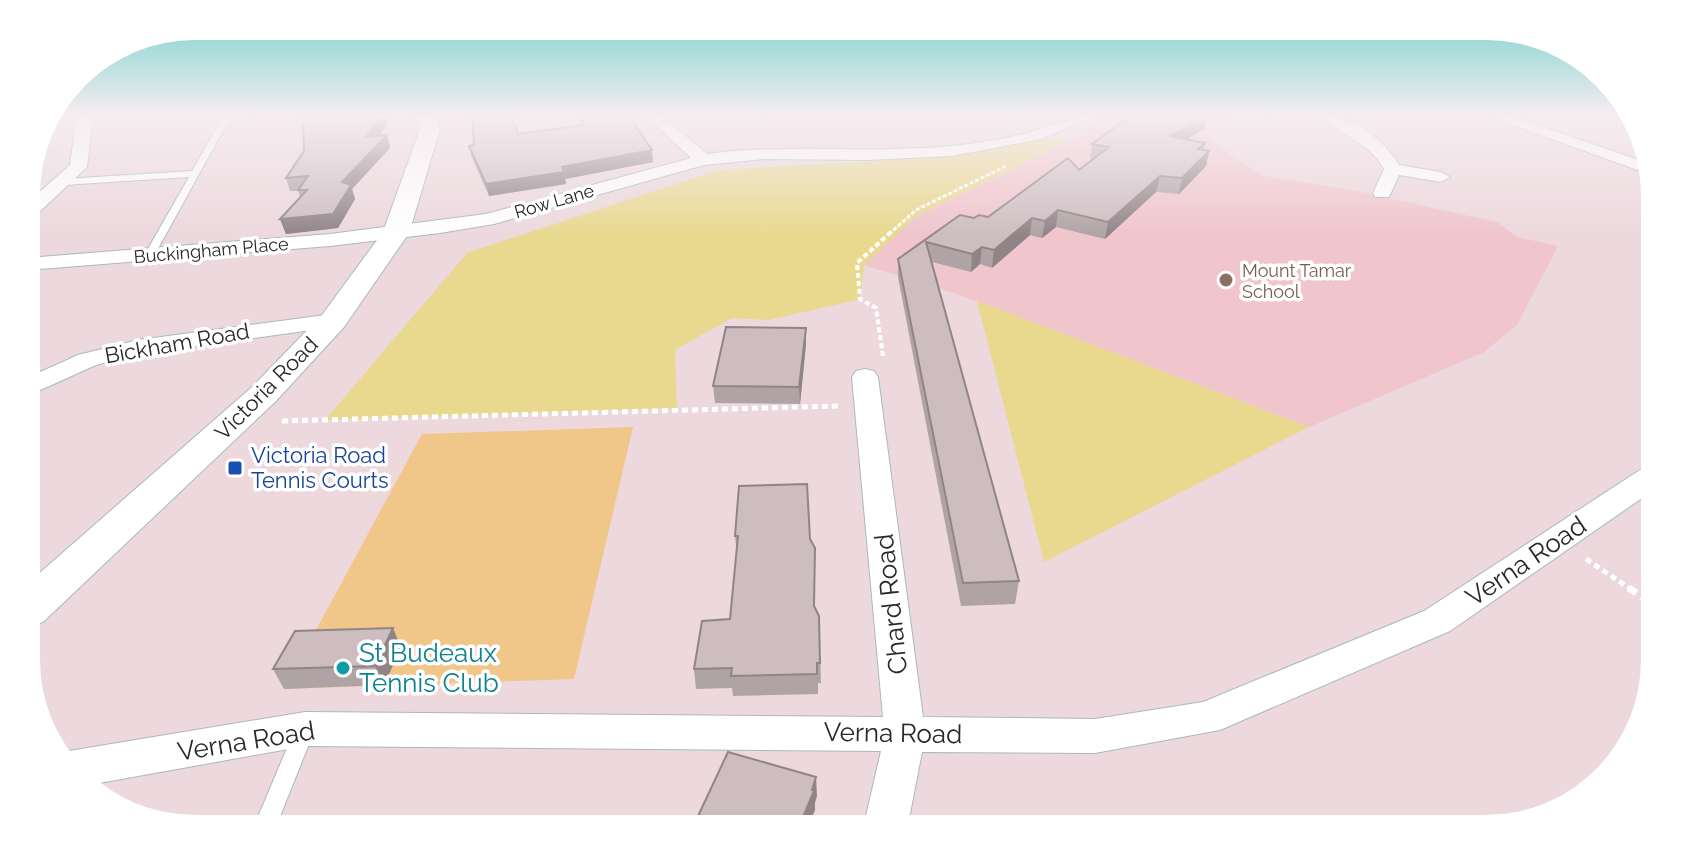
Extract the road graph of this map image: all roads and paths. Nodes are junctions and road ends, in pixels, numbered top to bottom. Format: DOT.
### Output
graph roads {
  1 [pos="80,156"];
  2 [pos="204,156"];
  3 [pos="421,156"];
  4 [pos="698,156"];
  5 [pos="732,156"];
  6 [pos="1022,156"];
  7 [pos="1384,156"];
  8 [pos="1610,156"];
  9 [pos="703,160"];
  10 [pos="1638,166"];
  11 [pos="1393,169"];
  12 [pos="193,174"];
  13 [pos="1441,177"];
  14 [pos="64,182"];
  15 [pos="1382,193"];
  16 [pos="40,202"];
  17 [pos="396,233"];
  18 [pos="150,254"];
  19 [pos="40,263"];
  20 [pos="333,321"];
  21 [pos="40,382"];
  22 [pos="867,392"];
  23 [pos="233,423"];
  24 [pos="1641,484"];
  25 [pos="1555,542"];
  26 [pos="1641,597"];
  27 [pos="40,598"];
  28 [pos="305,729"];
  29 [pos="905,733"];
  30 [pos="83,768"];
  31 [pos="270,815"];
  32 [pos="888,815"];
  1 -- 14 [label="street"];
  2 -- 12 [label="lane"];
  3 -- 17 [label="street, Victoria Road"];
  4 -- 9 [label="street"];
  5 -- 9 [label="street, Row Lane"];
  6 -- 22 [label="path"];
  7 -- 11 [label="street"];
  8 -- 10 [label="street"];
  9 -- 17 [label="street, Row Lane"];
  11 -- 13 [label="street"];
  11 -- 15 [label="street"];
  12 -- 14 [label="lane"];
  12 -- 18 [label="lane"];
  14 -- 16 [label="street"];
  17 -- 18 [label="street, Buckingham Place"];
  17 -- 20 [label="street, Victoria Road"];
  18 -- 19 [label="street, Buckingham Place"];
  20 -- 21 [label="street, Bickham Road"];
  20 -- 23 [label="street, Victoria Road"];
  22 -- 23 [label="path"];
  22 -- 29 [label="street, Chard Road"];
  23 -- 27 [label="street, Victoria Road"];
  24 -- 25 [label="street, Verna Road"];
  25 -- 26 [label="path"];
  25 -- 29 [label="street, Verna Road"];
  28 -- 29 [label="street, Verna Road"];
  28 -- 30 [label="street, Verna Road"];
  28 -- 31 [label="lane"];
  29 -- 32 [label="street, Chard Road"];
}
